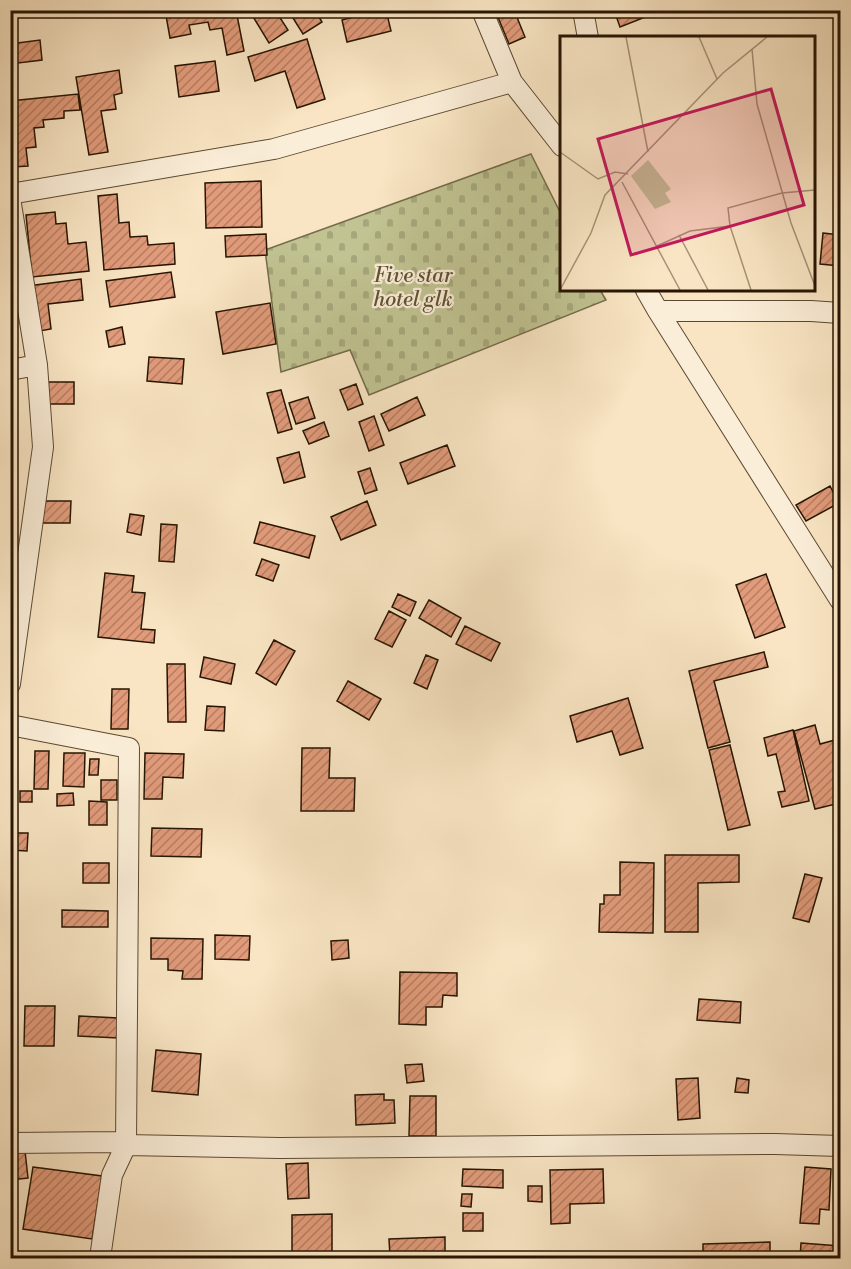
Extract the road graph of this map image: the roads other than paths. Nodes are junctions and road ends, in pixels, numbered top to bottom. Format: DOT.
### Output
graph roads {
  1 [pos="482,10"];
  2 [pos="583,10"];
  3 [pos="588,36"];
  4 [pos="512,82"];
  5 [pos="560,136"];
  6 [pos="10,196"];
  7 [pos="647,291"];
  8 [pos="658,311"];
  9 [pos="840,313"];
  10 [pos="37,365"];
  11 [pos="10,370"];
  12 [pos="840,600"];
  13 [pos="10,684"];
  14 [pos="10,725"];
  15 [pos="10,1143"];
  16 [pos="126,1145"];
  17 [pos="840,1146"];
  18 [pos="100,1258"];
  1 -- 4 [label="street"];
  2 -- 3 [label="street"];
  4 -- 5 [label="street"];
  4 -- 6 [label="street"];
  6 -- 10 [label="street"];
  7 -- 8 [label="street"];
  8 -- 9 [label="street"];
  8 -- 12 [label="street"];
  10 -- 11 [label="street"];
  10 -- 13 [label="street"];
  14 -- 16 [label="street"];
  15 -- 16 [label="street"];
  16 -- 17 [label="street"];
  16 -- 18 [label="street"];
}
